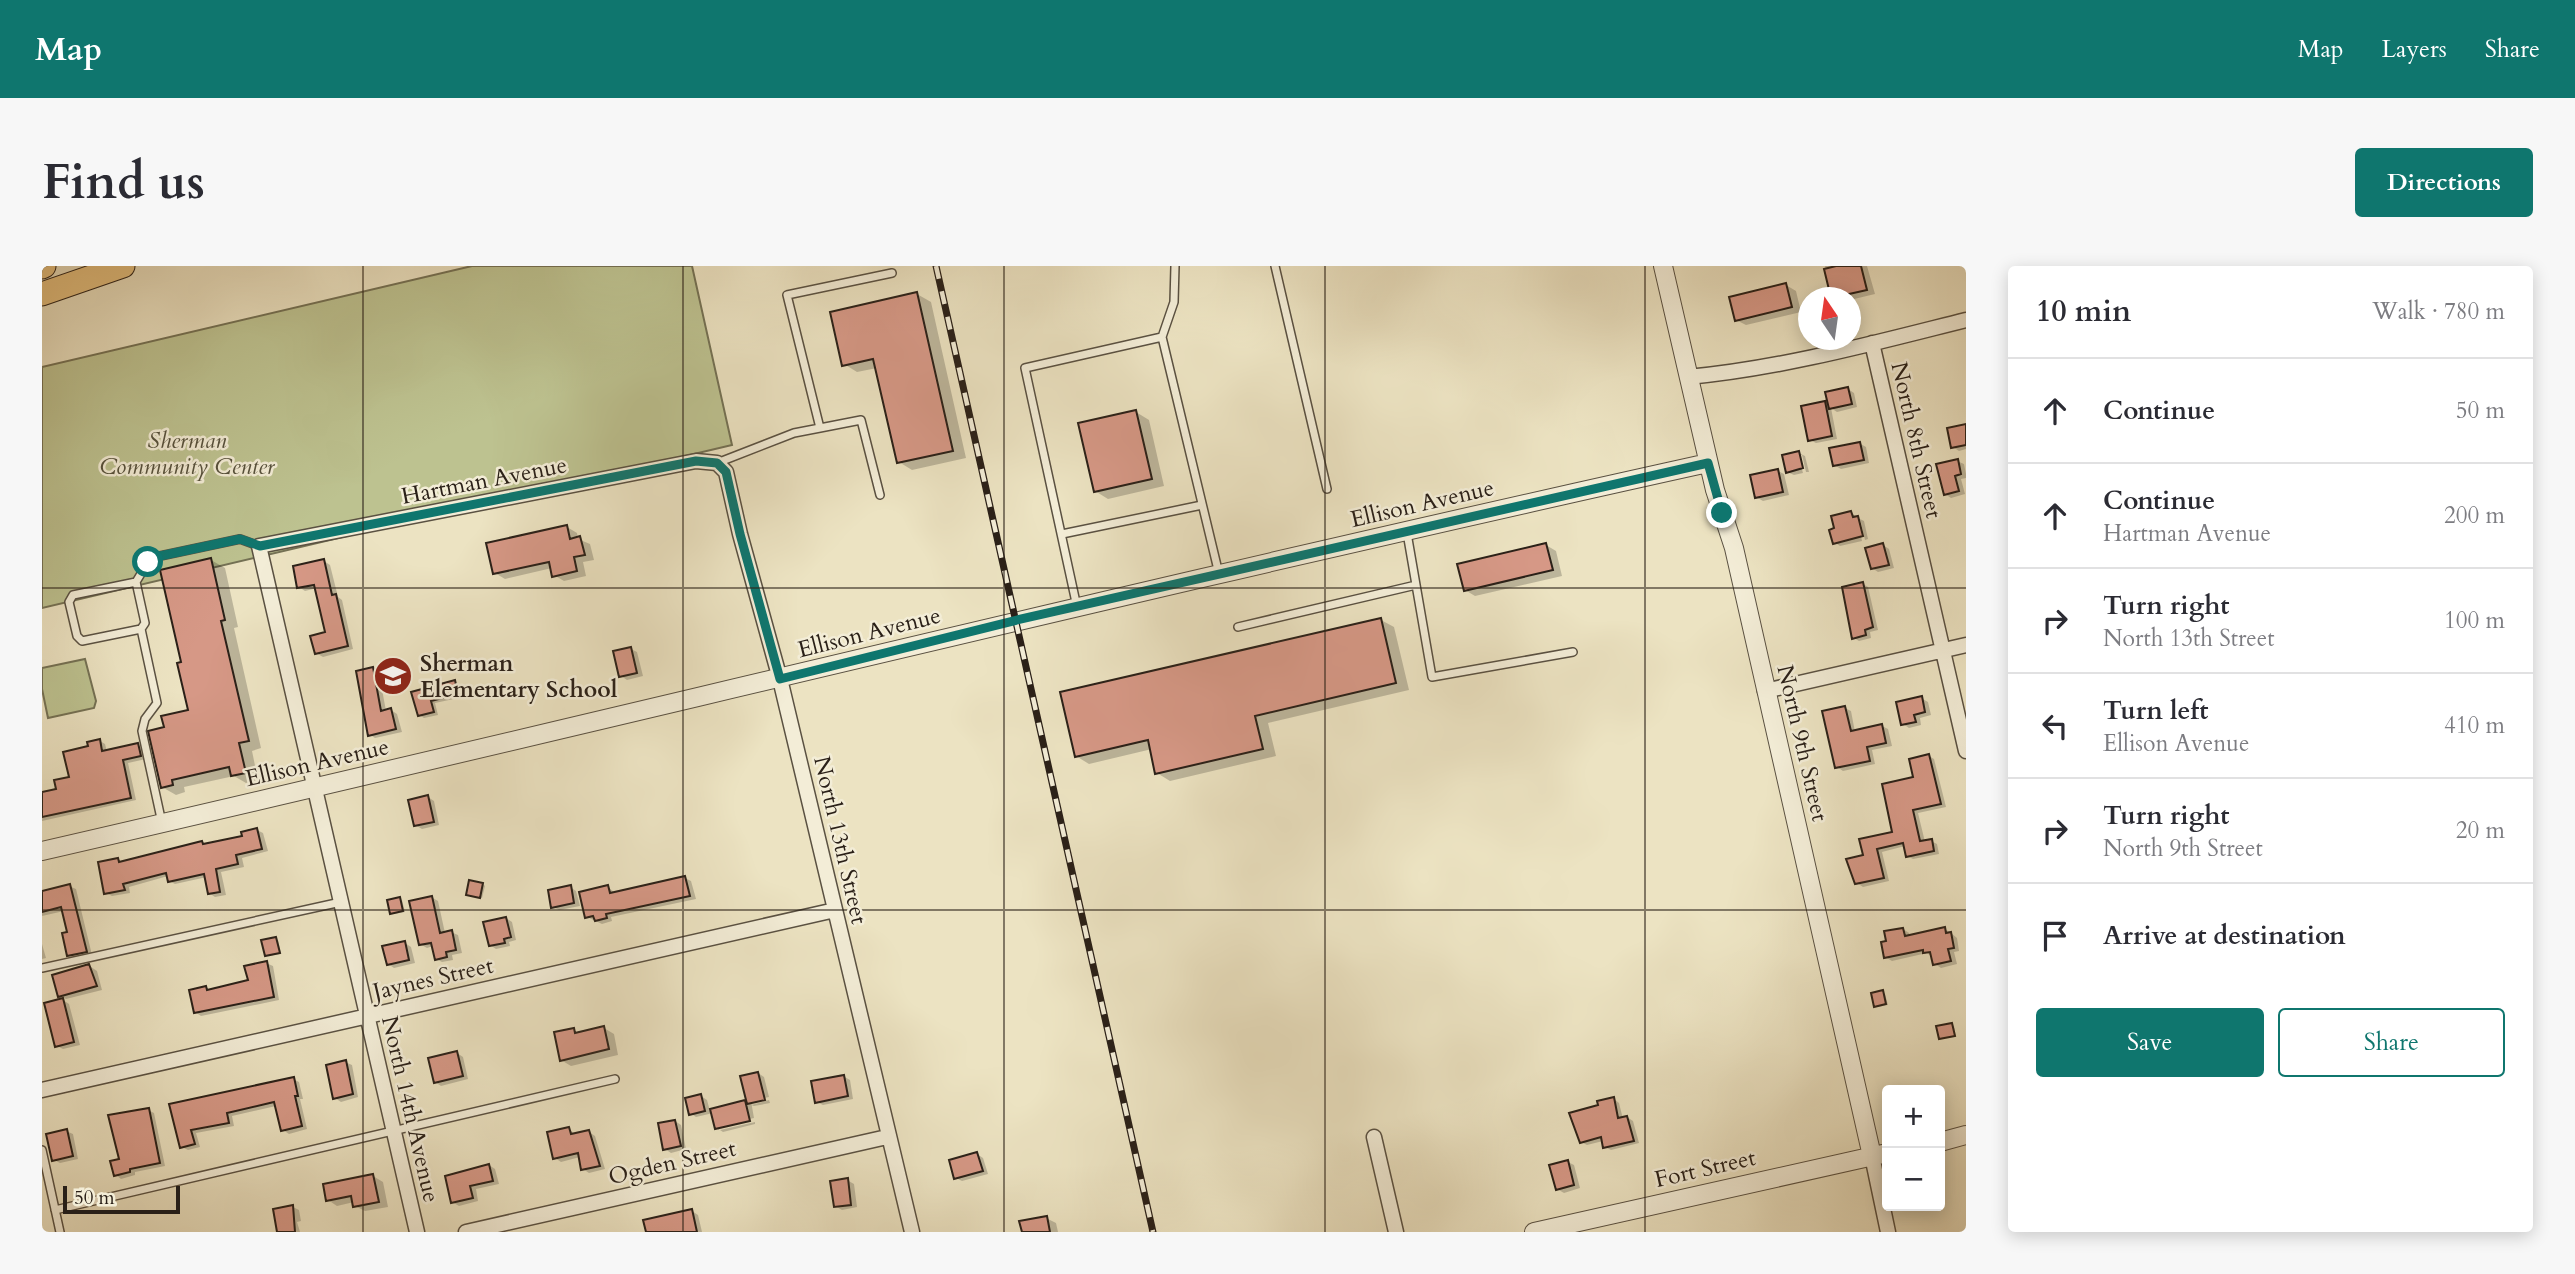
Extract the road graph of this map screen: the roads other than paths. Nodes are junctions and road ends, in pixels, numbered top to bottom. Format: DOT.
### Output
graph roads {
  1 [pos="123,266"];
  2 [pos="1175,266"];
  3 [pos="1275,266"];
  4 [pos="1662,266"];
  5 [pos="892,274"];
  6 [pos="42,294"];
  7 [pos="1966,320"];
  8 [pos="1162,337"];
  9 [pos="1872,343"];
  10 [pos="1688,377"];
  11 [pos="820,428"];
  12 [pos="717,463"];
  13 [pos="1708,463"];
  14 [pos="1327,489"];
  15 [pos="880,495"];
  16 [pos="1202,505"];
  17 [pos="1407,532"];
  18 [pos="1062,534"];
  19 [pos="260,546"];
  20 [pos="1219,575"];
  21 [pos="136,582"];
  22 [pos="1416,585"];
  23 [pos="1077,607"];
  24 [pos="1238,627"];
  25 [pos="141,629"];
  26 [pos="1966,645"];
  27 [pos="1942,650"];
  28 [pos="1573,652"];
  29 [pos="780,679"];
  30 [pos="1765,691"];
  31 [pos="1966,751"];
  32 [pos="315,788"];
  33 [pos="162,823"];
  34 [pos="42,851"];
  35 [pos="341,902"];
  36 [pos="835,910"];
  37 [pos="42,968"];
  38 [pos="366,1016"];
  39 [pos="615,1079"];
  40 [pos="42,1090"];
  41 [pos="393,1132"];
  42 [pos="1966,1135"];
  43 [pos="1374,1136"];
  44 [pos="887,1137"];
  45 [pos="1945,1141"];
  46 [pos="42,1150"];
  47 [pos="1880,1155"];
  48 [pos="55,1210"];
  49 [pos="61,1232"];
  50 [pos="417,1232"];
  51 [pos="466,1232"];
  52 [pos="912,1232"];
  53 [pos="1396,1232"];
  54 [pos="1534,1232"];
  55 [pos="1888,1232"];
  1 -- 6 [label="highway"];
  2 -- 8 [label="lane"];
  3 -- 14 [label="lane"];
  4 -- 10 [label="street, North 9th Street"];
  5 -- 11 [label="lane"];
  7 -- 9 [label="street"];
  8 -- 16 [label="lane"];
  8 -- 18 [label="lane"];
  9 -- 10 [label="street"];
  9 -- 27 [label="street, North 8th Street"];
  10 -- 13 [label="street, North 9th Street"];
  11 -- 12 [label="lane"];
  11 -- 15 [label="lane"];
  12 -- 19 [label="street, Hartman Avenue"];
  12 -- 29 [label="street, North 13th Street"];
  13 -- 17 [label="street, Ellison Avenue"];
  13 -- 30 [label="street, North 9th Street"];
  16 -- 18 [label="lane"];
  16 -- 20 [label="lane"];
  17 -- 20 [label="street, Ellison Avenue"];
  17 -- 22 [label="lane"];
  18 -- 23 [label="lane"];
  19 -- 21 [label="lane"];
  19 -- 32 [label="street, North 14th Avenue"];
  20 -- 23 [label="street, Ellison Avenue"];
  21 -- 25 [label="lane"];
  21 -- 25 [label="lane"];
  22 -- 24 [label="lane"];
  22 -- 28 [label="lane"];
  23 -- 29 [label="street, Ellison Avenue"];
  25 -- 33 [label="lane"];
  26 -- 27 [label="street"];
  27 -- 30 [label="street"];
  27 -- 31 [label="street, North 8th Street"];
  29 -- 32 [label="street, Ellison Avenue"];
  29 -- 36 [label="street, North 13th Street"];
  30 -- 47 [label="street, North 9th Street"];
  32 -- 33 [label="street, Ellison Avenue"];
  32 -- 35 [label="street, North 14th Avenue"];
  33 -- 34 [label="street, Ellison Avenue"];
  35 -- 37 [label="lane"];
  35 -- 38 [label="street, North 14th Avenue"];
  36 -- 38 [label="street, Jaynes Street"];
  36 -- 44 [label="street, North 13th Street"];
  38 -- 40 [label="street, Jaynes Street"];
  38 -- 41 [label="street, North 14th Avenue"];
  39 -- 41 [label="lane"];
  41 -- 48 [label="lane"];
  41 -- 50 [label="street, North 14th Avenue"];
  42 -- 45 [label="street"];
  43 -- 53 [label="street"];
  44 -- 51 [label="street, Ogden Street"];
  44 -- 52 [label="street, North 13th Street"];
  46 -- 48 [label="lane"];
  47 -- 54 [label="street, Fort Street"];
  47 -- 55 [label="street, North 9th Street"];
  48 -- 49 [label="lane"];
}
